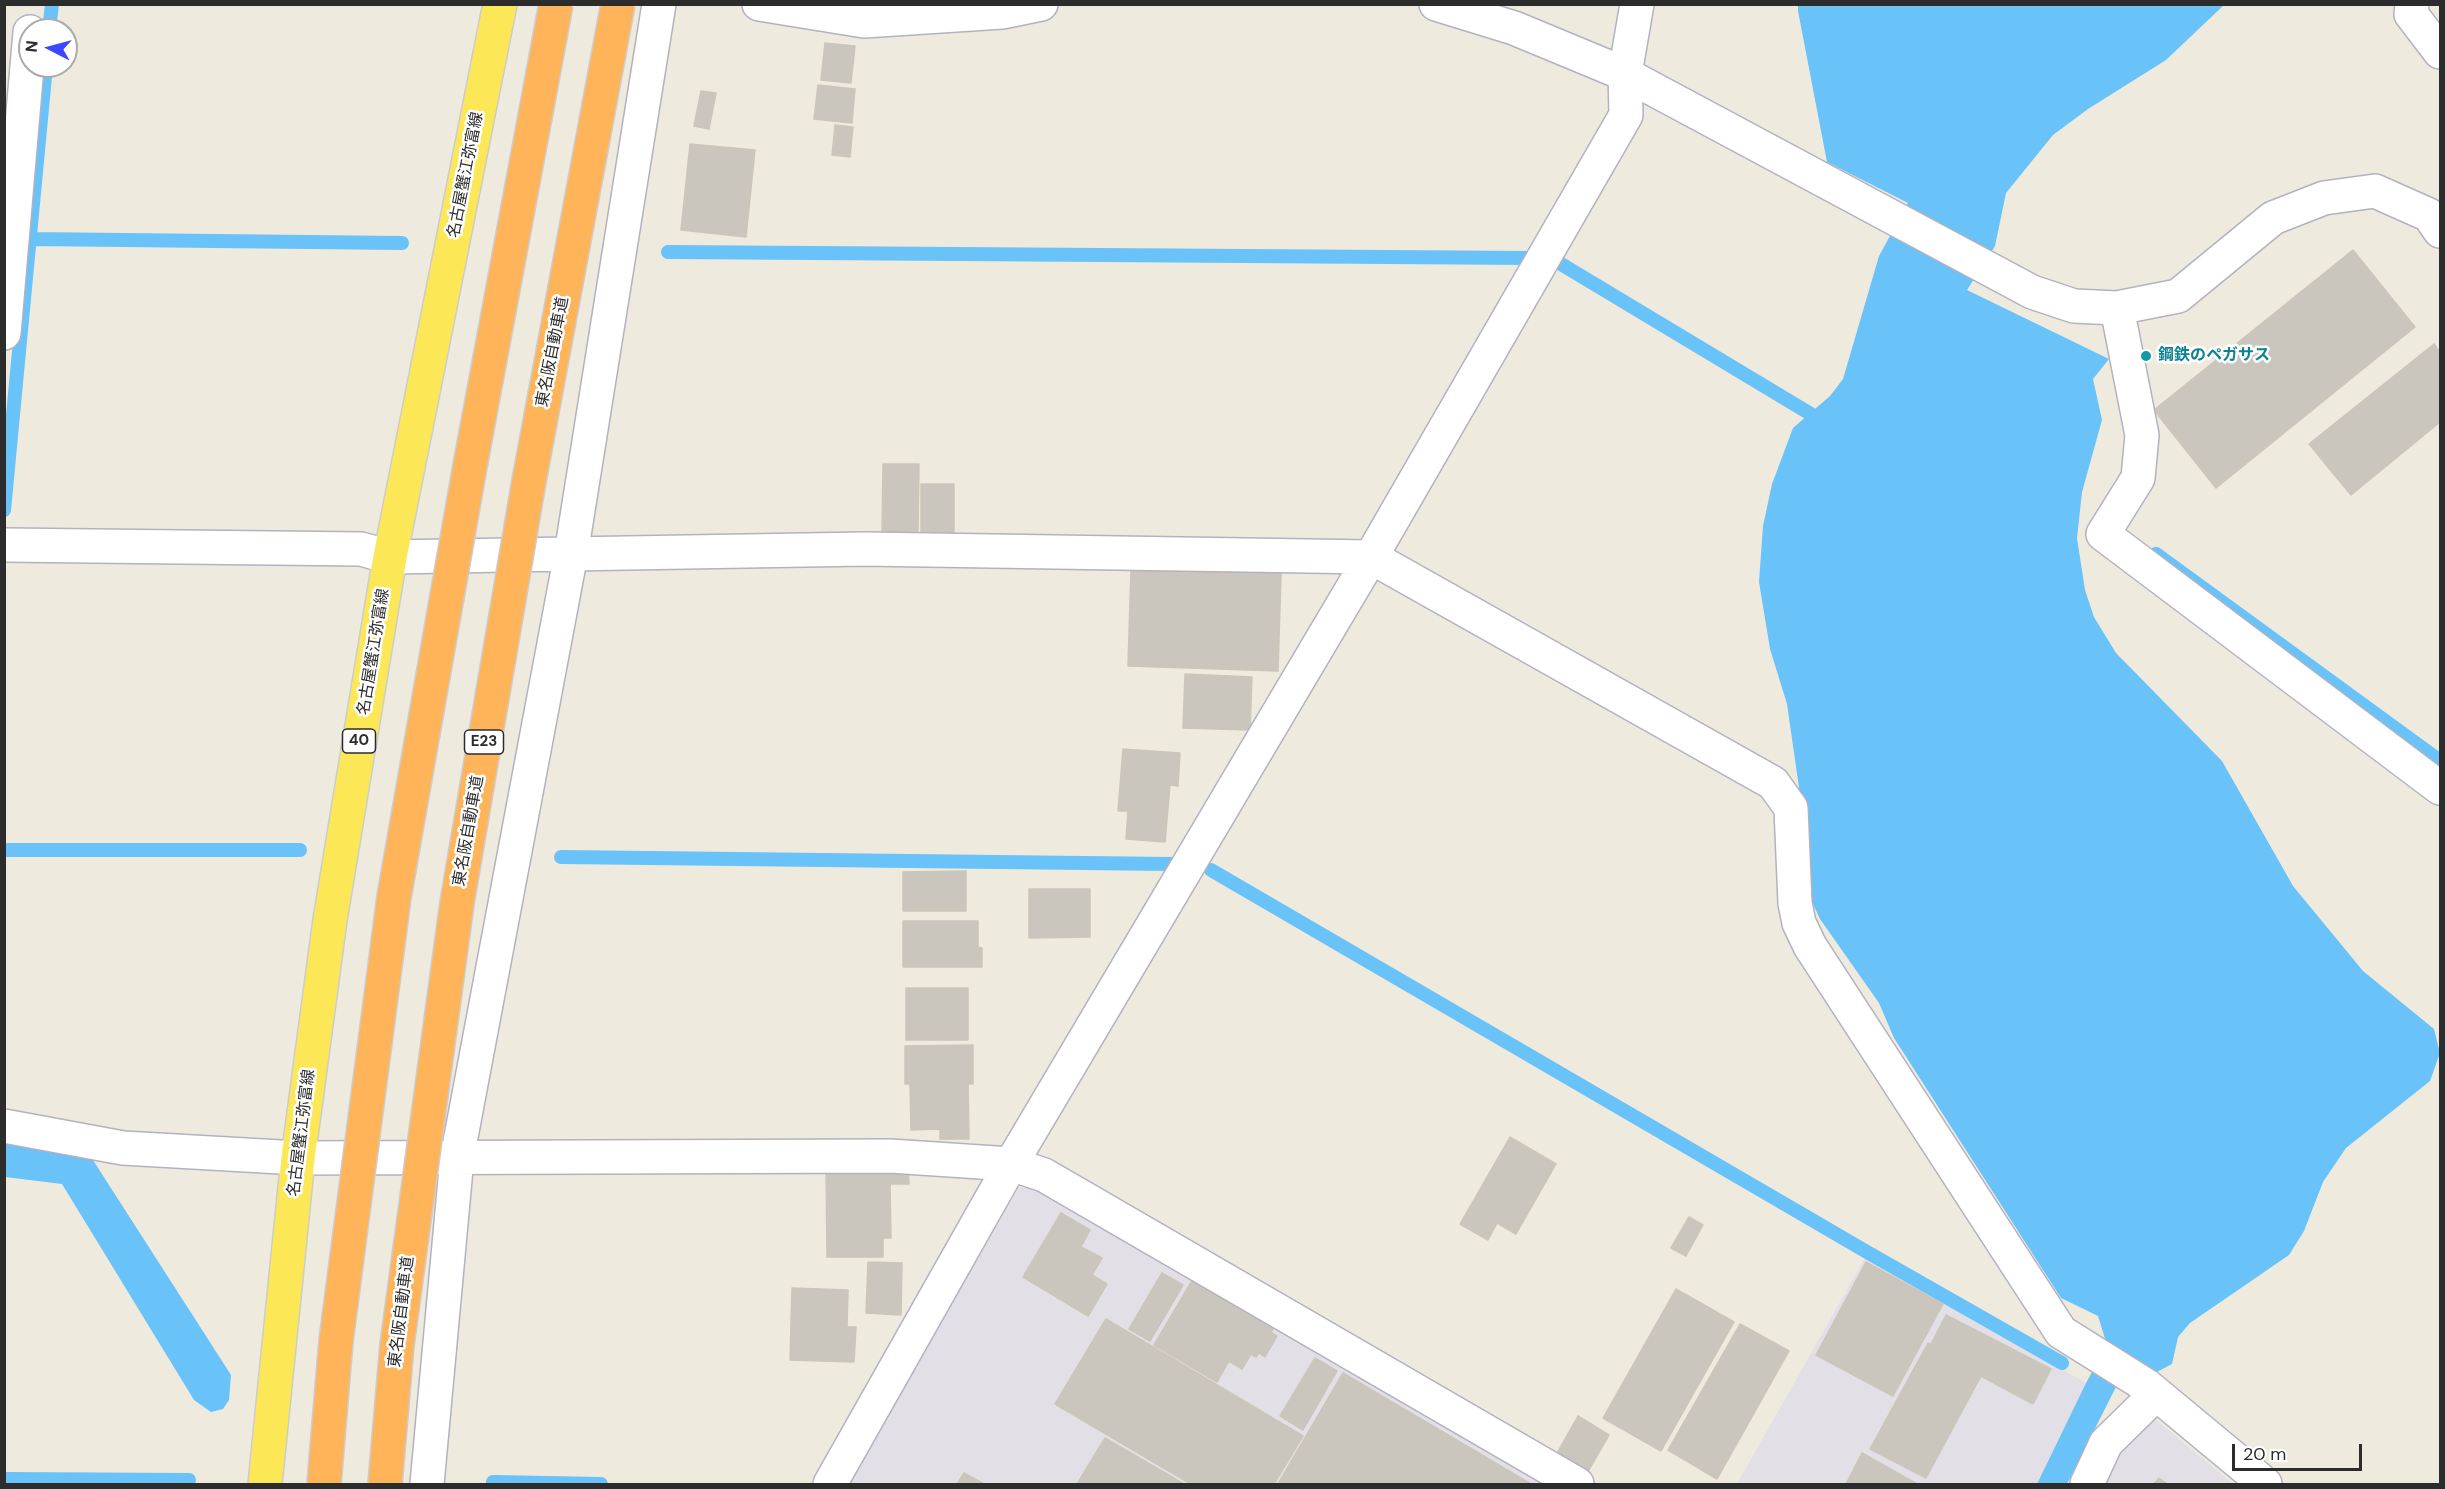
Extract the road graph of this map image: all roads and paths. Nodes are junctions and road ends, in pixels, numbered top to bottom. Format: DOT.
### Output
graph roads {
  1 [pos="500,4"];
  2 [pos="556,4"];
  3 [pos="618,4"];
  4 [pos="659,4"];
  5 [pos="759,4"];
  6 [pos="1041,4"];
  7 [pos="1437,4"];
  8 [pos="1637,4"];
  9 [pos="2412,4"];
  10 [pos="2440,52"];
  11 [pos="1625,74"];
  12 [pos="26,78"];
  13 [pos="2440,231"];
  14 [pos="2117,308"];
  15 [pos="4,333"];
  16 [pos="4,545"];
  17 [pos="571,554"];
  18 [pos="390,557"];
  19 [pos="1371,557"];
  20 [pos="2440,788"];
  21 [pos="4,1126"];
  22 [pos="298,1158"];
  23 [pos="457,1158"];
  24 [pos="1011,1164"];
  25 [pos="2151,1390"];
  26 [pos="265,1485"];
  27 [pos="324,1485"];
  28 [pos="385,1485"];
  29 [pos="427,1485"];
  30 [pos="830,1485"];
  31 [pos="1576,1485"];
  32 [pos="2087,1485"];
  33 [pos="2265,1485"];
  1 -- 18 [label="main road, 名古屋蟹江弥富線 / 40"];
  2 -- 27 [label="highway, bridge"];
  3 -- 28 [label="highway, 東名阪自動車道 / E23, bridge"];
  4 -- 17 [label="street"];
  5 -- 6 [label="street"];
  7 -- 11 [label="street"];
  8 -- 11 [label="street"];
  9 -- 10 [label="street"];
  11 -- 14 [label="street"];
  11 -- 19 [label="street"];
  12 -- 15 [label="street"];
  13 -- 14 [label="street"];
  14 -- 20 [label="street"];
  16 -- 18 [label="street"];
  17 -- 18 [label="street"];
  17 -- 19 [label="street"];
  17 -- 23 [label="street"];
  18 -- 22 [label="main road, 名古屋蟹江弥富線 / 40"];
  19 -- 24 [label="street"];
  19 -- 25 [label="street"];
  21 -- 22 [label="street"];
  22 -- 23 [label="street"];
  22 -- 26 [label="main road, 名古屋蟹江弥富線 / 40"];
  23 -- 24 [label="street"];
  23 -- 29 [label="street"];
  24 -- 30 [label="street"];
  24 -- 31 [label="street"];
  25 -- 32 [label="street"];
  25 -- 33 [label="street"];
}
